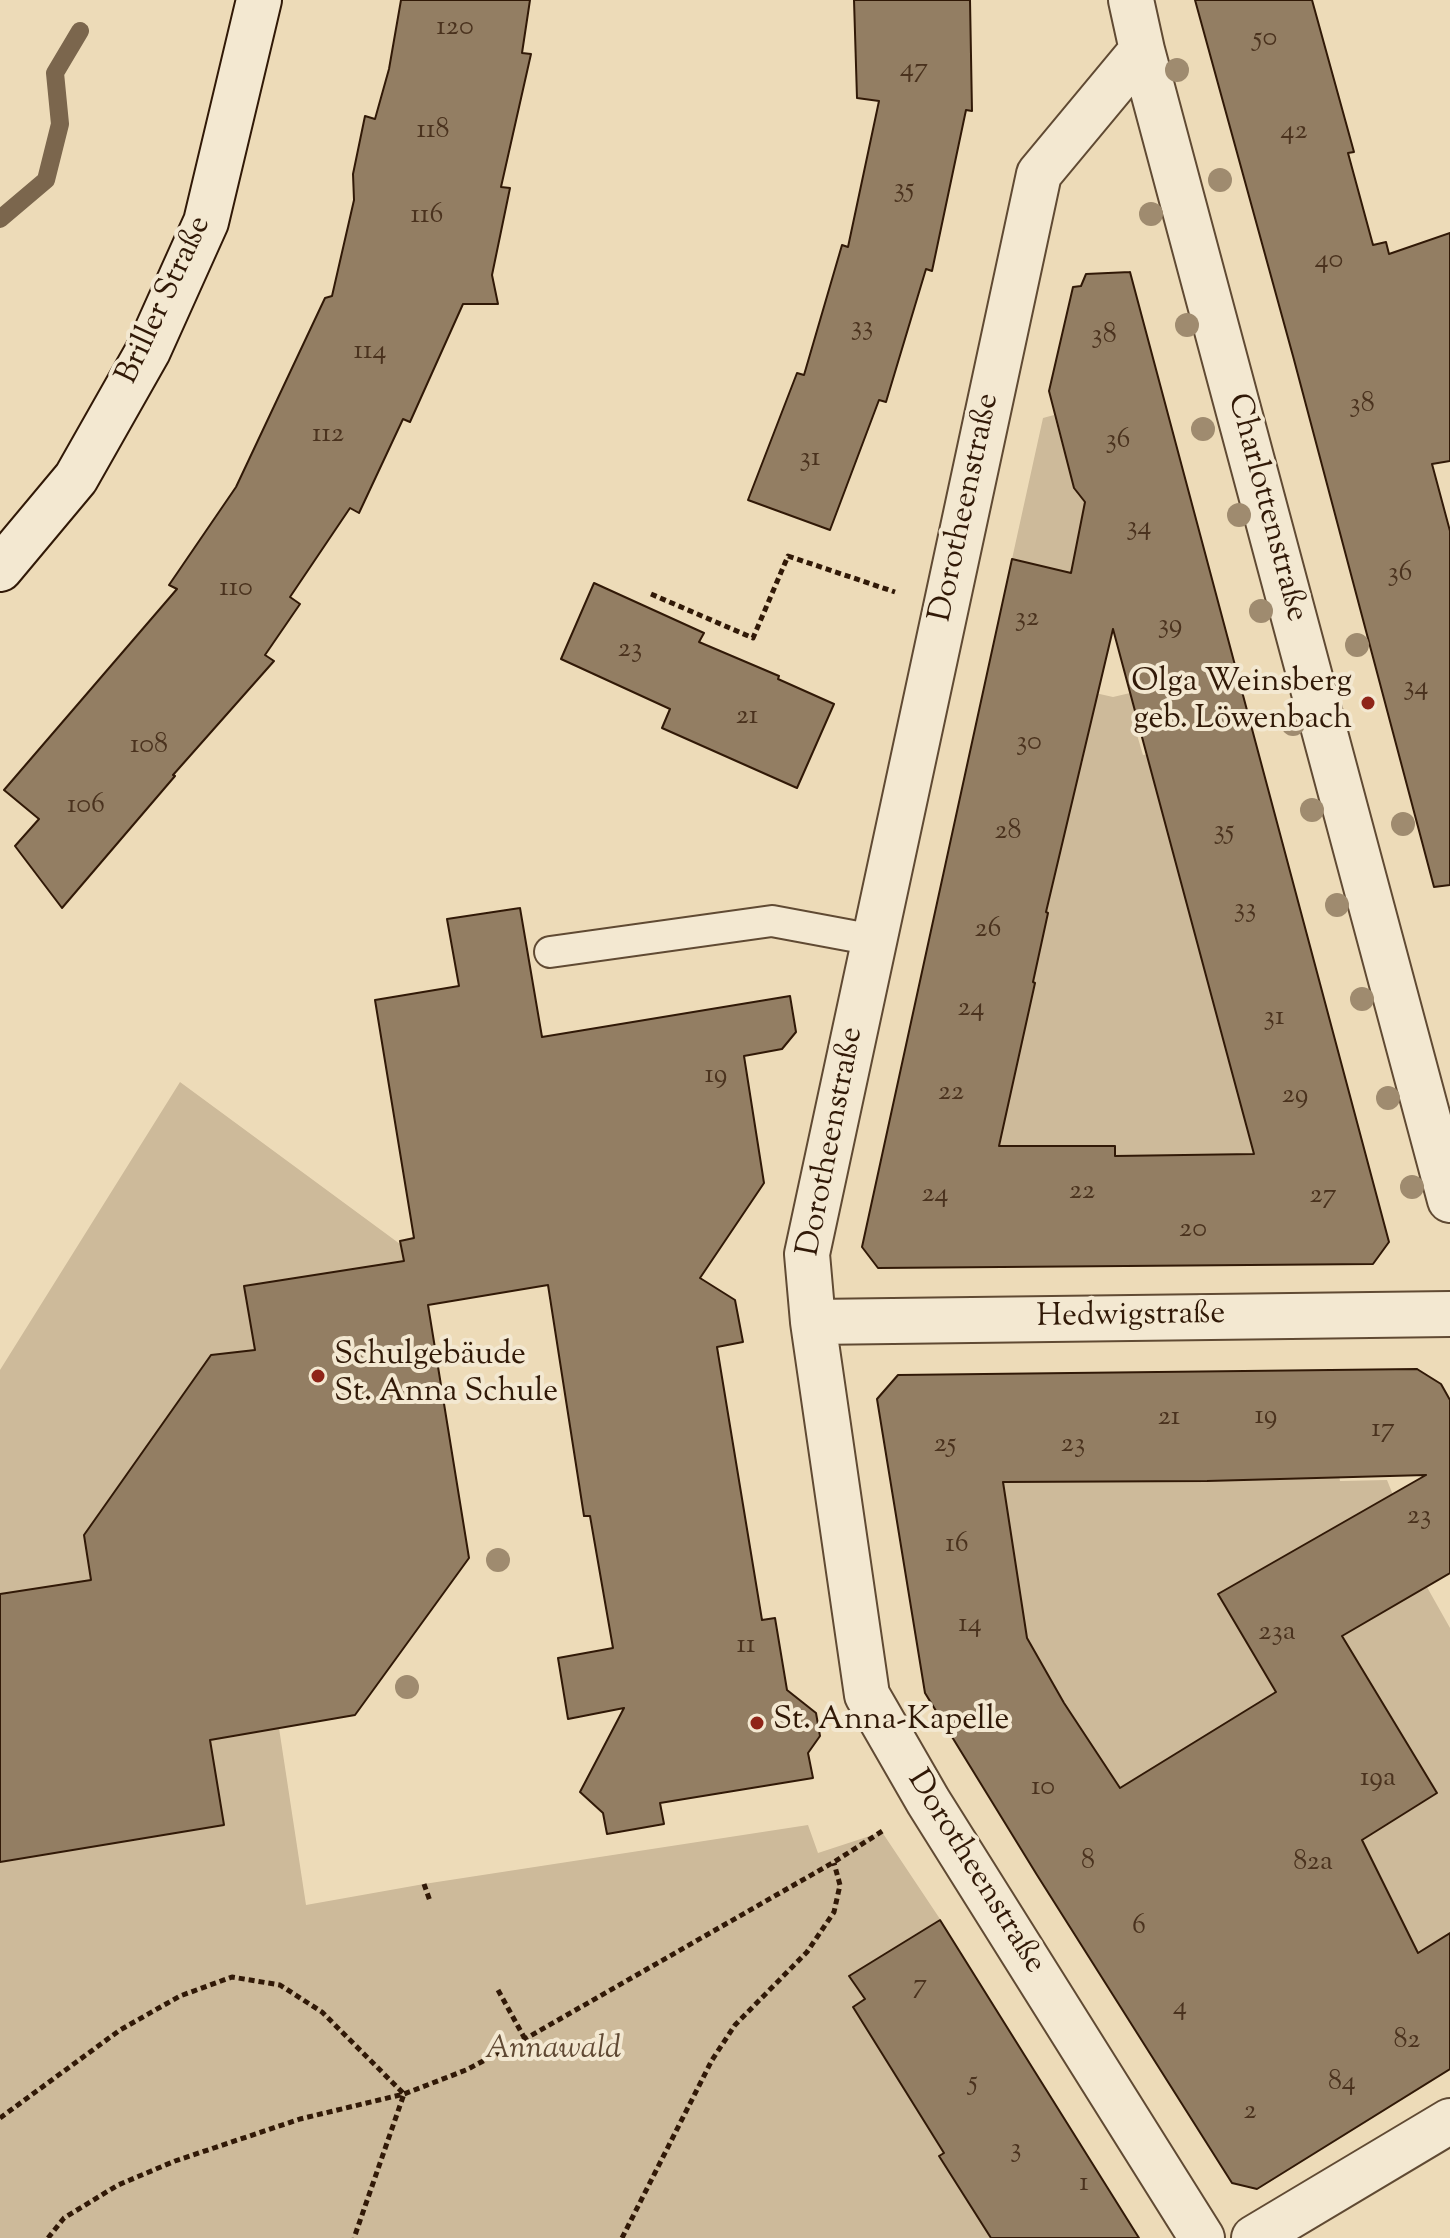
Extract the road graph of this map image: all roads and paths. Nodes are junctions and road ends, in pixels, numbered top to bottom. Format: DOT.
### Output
graph roads {
  1 [pos="259,0"];
  2 [pos="1131,0"];
  3 [pos="1142,50"];
  4 [pos="0,569"];
  5 [pos="870,584"];
  6 [pos="651,594"];
  7 [pos="874,940"];
  8 [pos="550,952"];
  9 [pos="1450,1200"];
  10 [pos="1450,1314"];
  11 [pos="813,1322"];
  12 [pos="424,1884"];
  13 [pos="430,1901"];
  14 [pos="498,1990"];
  15 [pos="525,2039"];
  16 [pos="404,2094"];
  17 [pos="0,2118"];
  18 [pos="1450,2121"];
  19 [pos="48,2238"];
  20 [pos="354,2238"];
  21 [pos="622,2238"];
  22 [pos="1202,2238"];
  23 [pos="1254,2238"];
  1 -- 4 [label="street, Briller Straße"];
  2 -- 3 [label="street, Charlottenstraße"];
  3 -- 7 [label="street, Dorotheenstraße"];
  3 -- 9 [label="street, Charlottenstraße"];
  5 -- 6 [label="path"];
  7 -- 8 [label="lane"];
  7 -- 11 [label="street, Dorotheenstraße"];
  10 -- 11 [label="street, Hedwigstraße"];
  11 -- 22 [label="street, Dorotheenstraße"];
  12 -- 13 [label="path"];
  14 -- 15 [label="path"];
  15 -- 16 [label="path"];
  15 -- 21 [label="path"];
  16 -- 17 [label="path"];
  16 -- 19 [label="path"];
  16 -- 20 [label="path"];
  18 -- 23 [label="street"];
}
